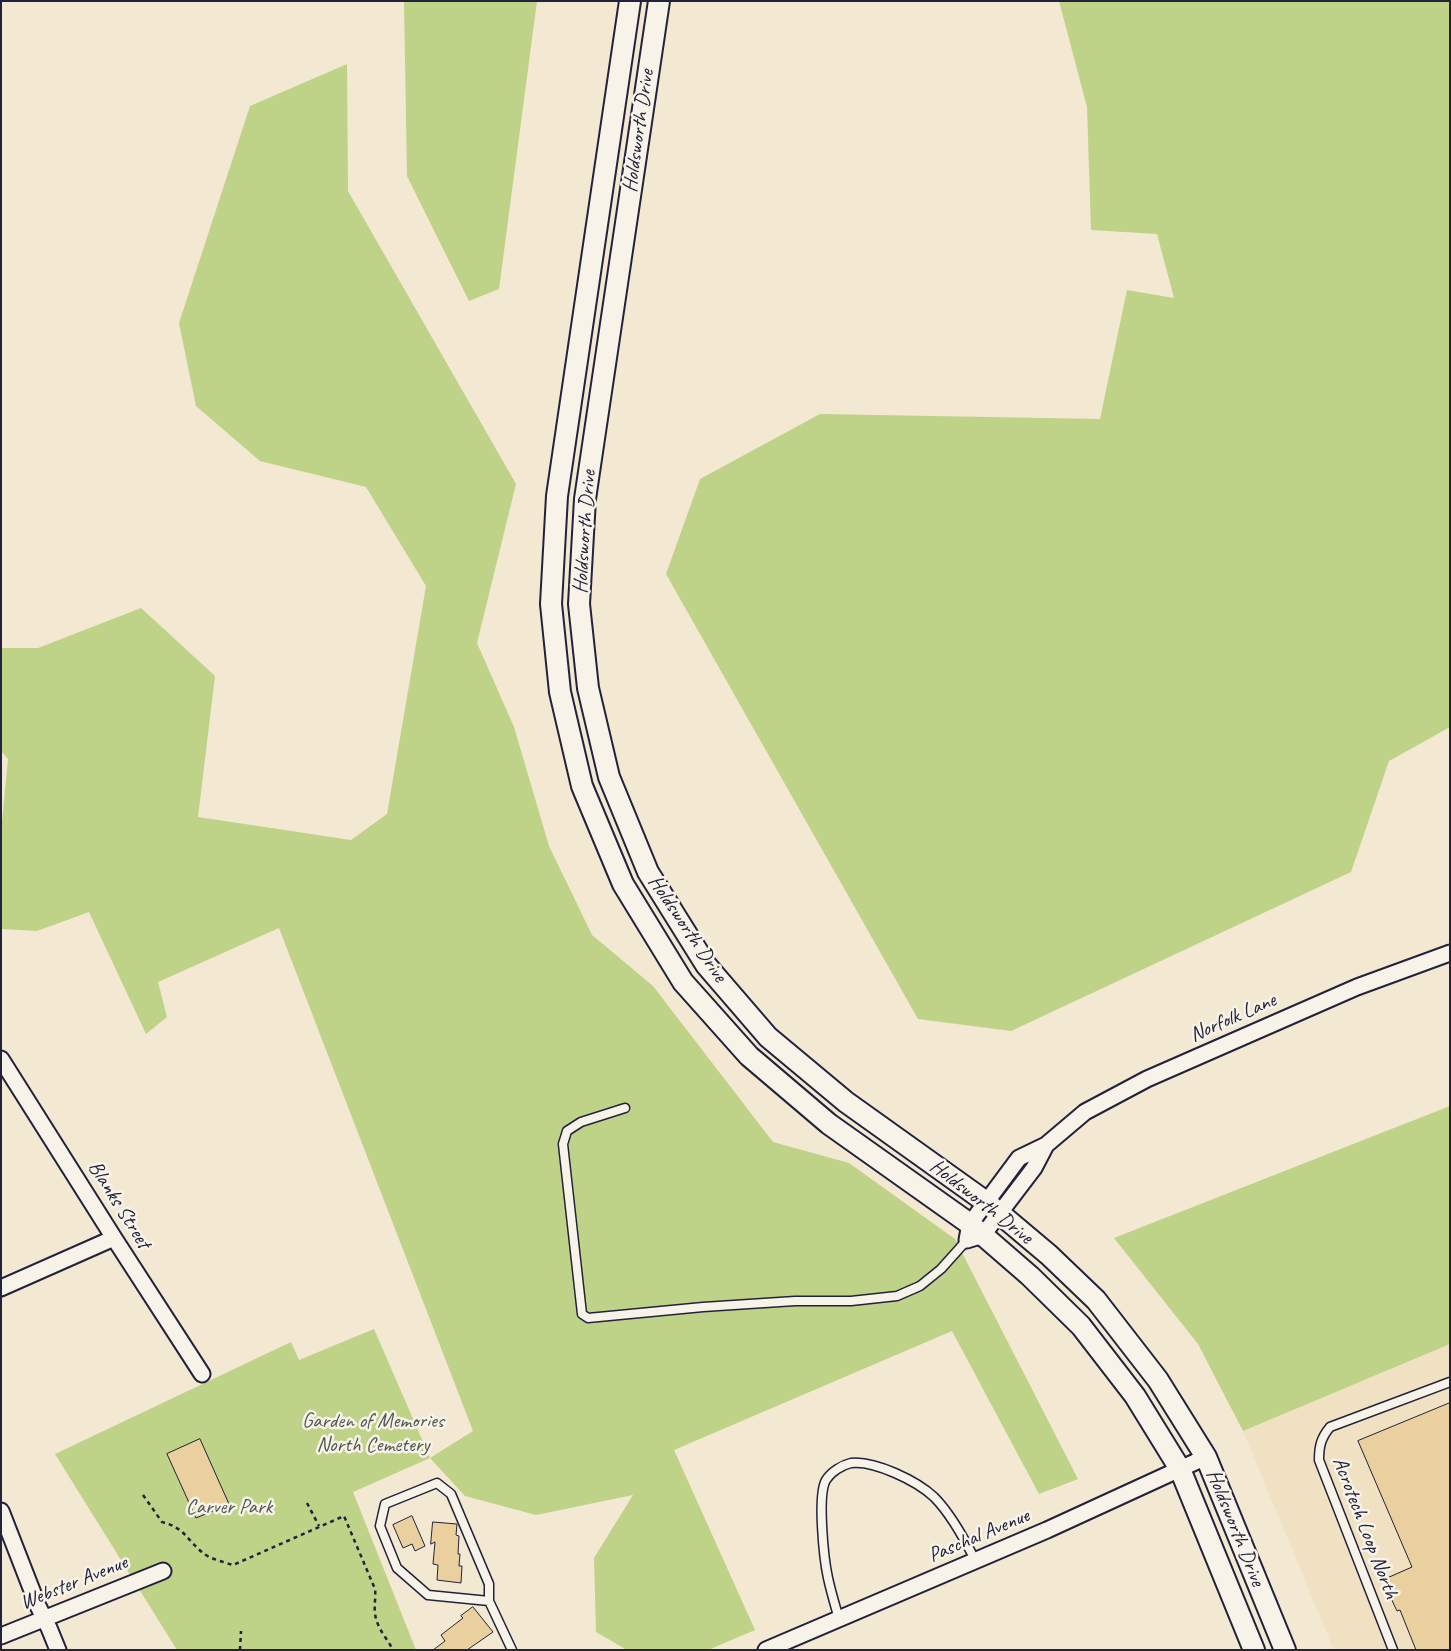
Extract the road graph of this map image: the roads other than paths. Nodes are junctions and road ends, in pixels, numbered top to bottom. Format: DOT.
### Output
graph roads {
  1 [pos="630,1"];
  2 [pos="659,1"];
  3 [pos="605,171"];
  4 [pos="633,176"];
  5 [pos="1450,953"];
  6 [pos="1,1059"];
  7 [pos="625,1108"];
  8 [pos="992,1207"];
  9 [pos="973,1233"];
  10 [pos="114,1238"];
  11 [pos="1,1288"];
  12 [pos="202,1374"];
  13 [pos="1450,1382"];
  14 [pos="1206,1457"];
  15 [pos="1180,1469"];
  16 [pos="1,1511"];
  17 [pos="975,1560"];
  18 [pos="163,1571"];
  19 [pos="489,1601"];
  20 [pos="44,1618"];
  21 [pos="838,1619"];
  22 [pos="1,1636"];
  23 [pos="58,1650"];
  24 [pos="512,1650"];
  25 [pos="766,1650"];
  26 [pos="1254,1650"];
  27 [pos="1285,1650"];
  28 [pos="1393,1650"];
  1 -- 3 [label="main road, Holdsworth Drive"];
  2 -- 4 [label="main road, Holdsworth Drive"];
  3 -- 4 [label="main road"];
  3 -- 9 [label="main road, Holdsworth Drive"];
  4 -- 8 [label="main road, Holdsworth Drive"];
  5 -- 8 [label="street, Norfolk Lane"];
  6 -- 10 [label="street, Blanks Street"];
  7 -- 9 [label="lane"];
  8 -- 9 [label="street, Norfolk Lane"];
  8 -- 14 [label="main road, Holdsworth Drive"];
  9 -- 15 [label="main road, Holdsworth Drive"];
  10 -- 11 [label="street"];
  10 -- 12 [label="street, Blanks Street"];
  13 -- 28 [label="lane, Acrotech Loop North"];
  14 -- 15 [label="street, Paschal Avenue"];
  14 -- 27 [label="main road, Holdsworth Drive"];
  15 -- 17 [label="street, Paschal Avenue"];
  15 -- 26 [label="main road, Holdsworth Drive"];
  16 -- 20 [label="street"];
  17 -- 21 [label="street, Paschal Avenue"];
  17 -- 21 [label="lane"];
  18 -- 20 [label="street, Webster Avenue"];
  19 -- 19 [label="lane"];
  19 -- 24 [label="lane"];
  20 -- 22 [label="street, Webster Avenue"];
  20 -- 23 [label="street"];
  21 -- 25 [label="street, Paschal Avenue"];
}
